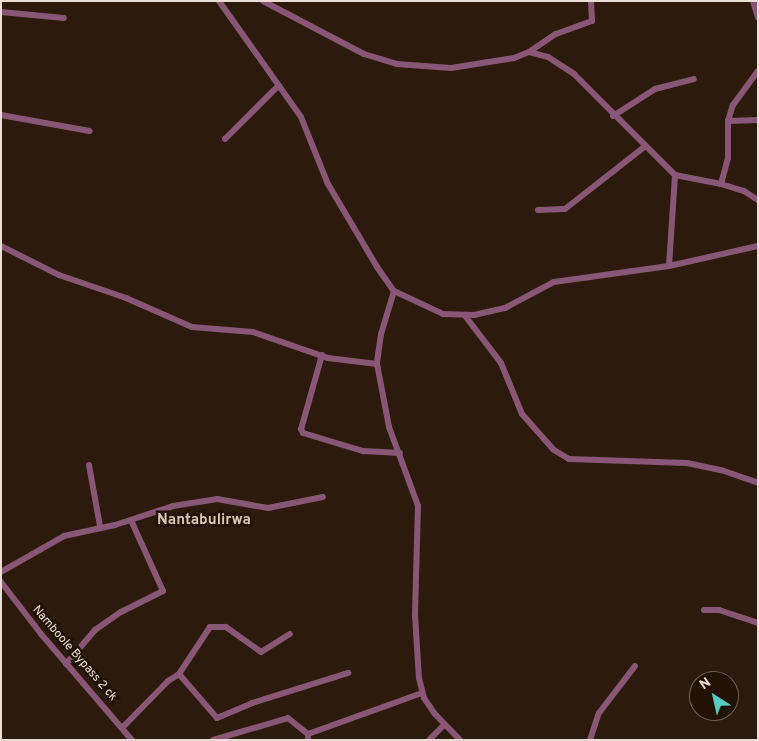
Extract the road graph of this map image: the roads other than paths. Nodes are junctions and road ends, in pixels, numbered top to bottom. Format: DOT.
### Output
graph roads {
  1 [pos="219,1"];
  2 [pos="263,1"];
  3 [pos="590,1"];
  4 [pos="753,1"];
  5 [pos="1,12"];
  6 [pos="758,16"];
  7 [pos="64,18"];
  8 [pos="529,52"];
  9 [pos="758,71"];
  10 [pos="694,79"];
  11 [pos="279,85"];
  12 [pos="1,114"];
  13 [pos="613,116"];
  14 [pos="758,120"];
  15 [pos="728,121"];
  16 [pos="90,131"];
  17 [pos="225,139"];
  18 [pos="644,147"];
  19 [pos="675,175"];
  20 [pos="721,184"];
  21 [pos="758,200"];
  22 [pos="538,210"];
  23 [pos="1,246"];
  24 [pos="758,246"];
  25 [pos="669,266"];
  26 [pos="394,291"];
  27 [pos="466,317"];
  28 [pos="322,355"];
  29 [pos="377,364"];
  30 [pos="400,453"];
  31 [pos="89,465"];
  32 [pos="758,483"];
  33 [pos="324,498"];
  34 [pos="131,520"];
  35 [pos="100,526"];
  36 [pos="1,572"];
  37 [pos="1,582"];
  38 [pos="704,610"];
  39 [pos="758,623"];
  40 [pos="290,634"];
  41 [pos="66,664"];
  42 [pos="635,666"];
  43 [pos="348,673"];
  44 [pos="179,674"];
  45 [pos="422,693"];
  46 [pos="444,725"];
  47 [pos="124,727"];
  48 [pos="308,737"];
  49 [pos="132,740"];
  50 [pos="213,740"];
  51 [pos="429,740"];
  52 [pos="460,740"];
  53 [pos="590,740"];
  1 -- 11 [label="street"];
  2 -- 8 [label="street"];
  3 -- 8 [label="street"];
  4 -- 6 [label="street"];
  5 -- 7 [label="street"];
  8 -- 13 [label="street"];
  9 -- 15 [label="street"];
  10 -- 13 [label="street"];
  11 -- 17 [label="street"];
  11 -- 26 [label="street"];
  12 -- 16 [label="street"];
  13 -- 18 [label="street"];
  14 -- 15 [label="street"];
  15 -- 20 [label="street"];
  18 -- 19 [label="street"];
  18 -- 22 [label="street"];
  19 -- 20 [label="street"];
  19 -- 25 [label="street"];
  20 -- 21 [label="street"];
  23 -- 28 [label="street"];
  24 -- 25 [label="street"];
  25 -- 27 [label="street"];
  26 -- 27 [label="street"];
  26 -- 29 [label="street"];
  27 -- 32 [label="street"];
  28 -- 29 [label="street"];
  28 -- 30 [label="street"];
  29 -- 30 [label="street"];
  30 -- 45 [label="street"];
  31 -- 35 [label="street"];
  33 -- 34 [label="street"];
  34 -- 35 [label="street"];
  34 -- 41 [label="street"];
  35 -- 36 [label="street"];
  37 -- 41 [label="street, Namboole Bypass 2 ck"];
  38 -- 39 [label="street"];
  40 -- 44 [label="street"];
  41 -- 47 [label="street, Namboole Bypass 2 ck"];
  42 -- 53 [label="street"];
  43 -- 44 [label="street"];
  44 -- 47 [label="street"];
  45 -- 46 [label="street"];
  45 -- 48 [label="street"];
  46 -- 51 [label="street"];
  46 -- 52 [label="street"];
  47 -- 49 [label="street, Namboole Bypass 2 ck"];
  48 -- 50 [label="street"];
}
